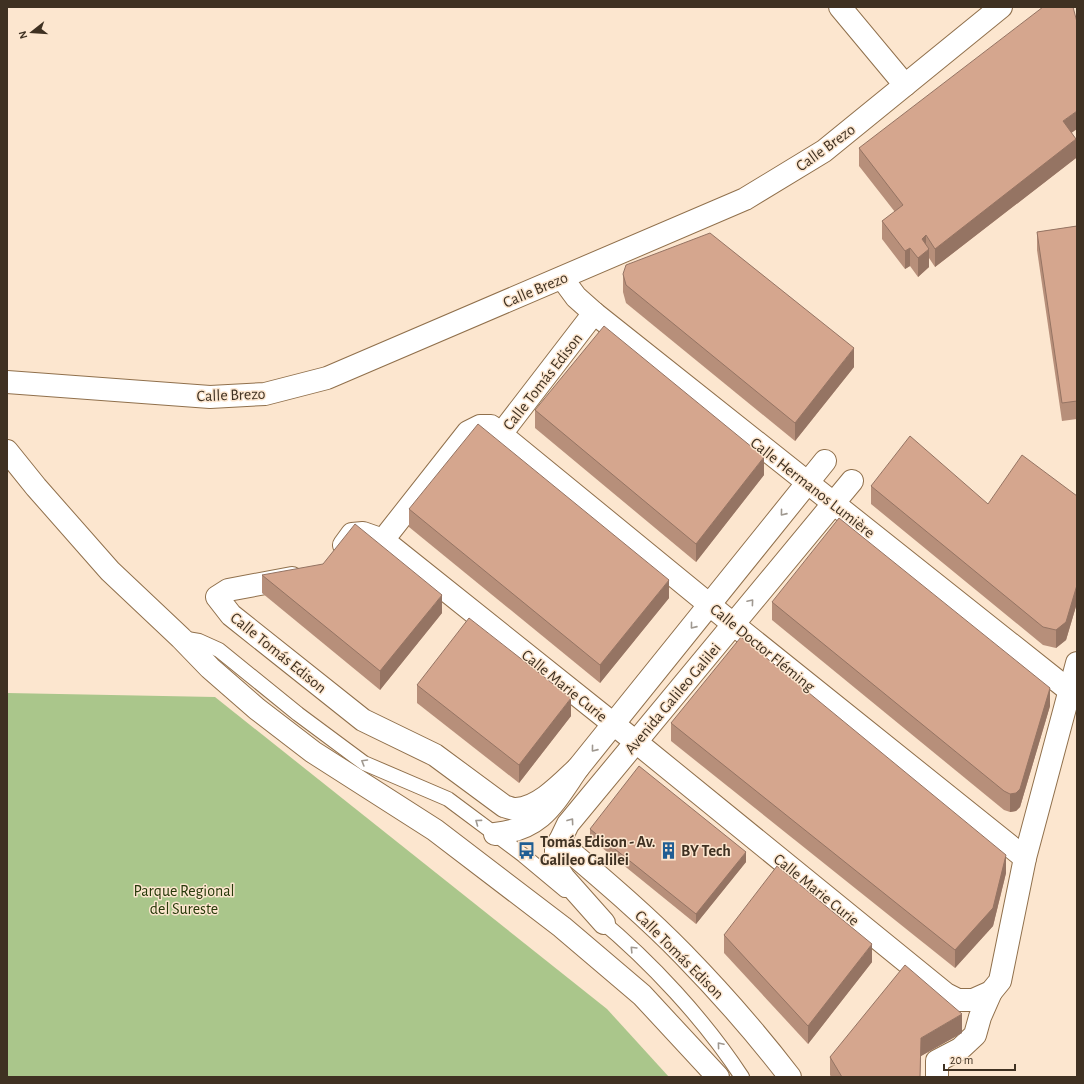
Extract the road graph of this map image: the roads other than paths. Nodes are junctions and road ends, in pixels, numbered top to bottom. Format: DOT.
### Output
graph roads {
  1 [pos="840,7"];
  2 [pos="1001,7"];
  3 [pos="905,85"];
  4 [pos="562,278"];
  5 [pos="594,313"];
  6 [pos="7,382"];
  7 [pos="501,434"];
  8 [pos="7,451"];
  9 [pos="826,461"];
  10 [pos="852,481"];
  11 [pos="808,483"];
  12 [pos="833,503"];
  13 [pos="383,540"];
  14 [pos="333,560"];
  15 [pos="312,575"];
  16 [pos="710,604"];
  17 [pos="733,624"];
  18 [pos="181,638"];
  19 [pos="1077,663"];
  20 [pos="1070,691"];
  21 [pos="614,724"];
  22 [pos="636,742"];
  23 [pos="578,768"];
  24 [pos="495,834"];
  25 [pos="559,842"];
  26 [pos="1025,858"];
  27 [pos="604,923"];
  28 [pos="991,992"];
  29 [pos="718,1077"];
  30 [pos="742,1077"];
  31 [pos="790,1077"];
  32 [pos="937,1077"];
  1 -- 3 [label="street"];
  2 -- 3 [label="street, Calle Brezo"];
  3 -- 4 [label="street, Calle Brezo"];
  4 -- 5 [label="street, Calle Hermanos Lumière"];
  4 -- 6 [label="street, Calle Brezo"];
  5 -- 7 [label="street, Calle Tomás Edison"];
  5 -- 11 [label="street, Calle Hermanos Lumière"];
  7 -- 13 [label="street, Calle Tomás Edison"];
  7 -- 16 [label="street, Calle Doctor Fléming"];
  8 -- 18 [label="street"];
  9 -- 11 [label="street, Avenida Galileo Galilei"];
  10 -- 12 [label="street, Avenida Galileo Galilei"];
  11 -- 12 [label="street, Calle Hermanos Lumière"];
  11 -- 16 [label="street, Avenida Galileo Galilei, one-way"];
  17 -- 12 [label="street, Avenida Galileo Galilei, one-way"];
  12 -- 20 [label="street, Calle Hermanos Lumière"];
  13 -- 14 [label="street"];
  13 -- 21 [label="street, Calle Marie Curie"];
  15 -- 23 [label="street, Calle Tomás Edison"];
  16 -- 17 [label="street, Calle Doctor Fléming"];
  16 -- 21 [label="street, Avenida Galileo Galilei, one-way"];
  17 -- 22 [label="street, Avenida Galileo Galilei"];
  17 -- 26 [label="street, Calle Doctor Fléming"];
  24 -- 18 [label="lane, one-way"];
  18 -- 29 [label="street"];
  19 -- 20 [label="street"];
  20 -- 26 [label="street"];
  21 -- 22 [label="street, Calle Marie Curie"];
  21 -- 23 [label="street, Avenida Galileo Galilei, one-way"];
  25 -- 22 [label="street, Avenida Galileo Galilei, one-way"];
  22 -- 28 [label="street, Calle Marie Curie"];
  23 -- 24 [label="street, Avenida Galileo Galilei"];
  24 -- 27 [label="lane"];
  25 -- 27 [label="street, Avenida Galileo Galilei"];
  25 -- 31 [label="street, Calle Tomás Edison"];
  26 -- 28 [label="street"];
  30 -- 27 [label="lane, one-way"];
  28 -- 32 [label="street"];
}
